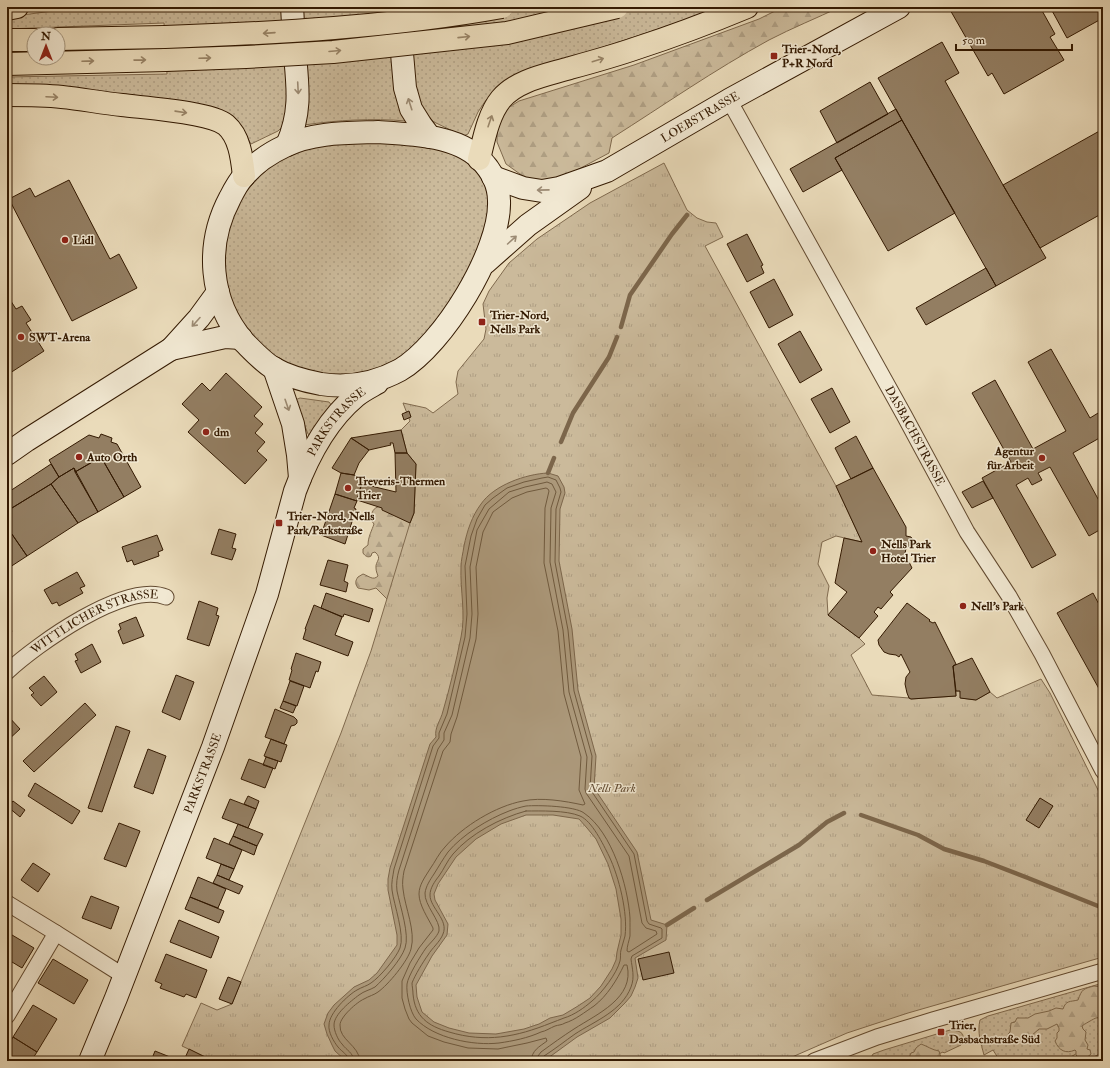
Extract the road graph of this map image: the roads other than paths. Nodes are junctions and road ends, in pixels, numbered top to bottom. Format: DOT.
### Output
graph roads {
  1 [pos="17,7"];
  2 [pos="292,7"];
  3 [pos="398,7"];
  4 [pos="502,7"];
  5 [pos="617,7"];
  6 [pos="898,7"];
  7 [pos="7,9"];
  8 [pos="742,9"];
  9 [pos="66,39"];
  10 [pos="9,40"];
  11 [pos="26,40"];
  12 [pos="7,64"];
  13 [pos="7,95"];
  14 [pos="729,100"];
  15 [pos="430,137"];
  16 [pos="287,145"];
  17 [pos="480,158"];
  18 [pos="607,171"];
  19 [pos="244,176"];
  20 [pos="493,177"];
  21 [pos="482,265"];
  22 [pos="218,292"];
  23 [pos="241,338"];
  24 [pos="171,349"];
  25 [pos="274,368"];
  26 [pos="386,376"];
  27 [pos="7,454"];
  28 [pos="300,479"];
  29 [pos="166,597"];
  30 [pos="7,672"];
  31 [pos="1103,771"];
  32 [pos="7,903"];
  33 [pos="56,933"];
  34 [pos="1103,971"];
  35 [pos="124,976"];
  36 [pos="7,1016"];
  37 [pos="90,1061"];
  38 [pos="814,1061"];
  1 -- 7 [label="main road"];
  2 -- 16 [label="main road, one-way"];
  15 -- 3 [label="main road, one-way"];
  4 -- 9 [label="main road, one-way, bridge"];
  12 -- 5 [label="main road, one-way, bridge"];
  6 -- 14 [label="main road, LOEBSTRASSE"];
  17 -- 8 [label="main road, one-way"];
  10 -- 11 [label="main road"];
  13 -- 19 [label="main road, one-way"];
  14 -- 18 [label="main road, LOEBSTRASSE"];
  14 -- 31 [label="street, DASBACHSTRASSE"];
  15 -- 16 [label="main road"];
  15 -- 17 [label="main road"];
  16 -- 19 [label="main road"];
  17 -- 20 [label="main road"];
  18 -- 20 [label="main road, LOEBSTRASSE, one-way"];
  21 -- 18 [label="main road, one-way"];
  19 -- 22 [label="main road"];
  20 -- 21 [label="main road"];
  21 -- 26 [label="main road"];
  22 -- 23 [label="main road"];
  22 -- 24 [label="main road, one-way"];
  23 -- 24 [label="main road"];
  23 -- 25 [label="main road"];
  24 -- 27 [label="main road"];
  25 -- 26 [label="main road"];
  25 -- 28 [label="main road, PARKSTRASSE, one-way"];
  26 -- 28 [label="main road, PARKSTRASSE"];
  28 -- 35 [label="main road, PARKSTRASSE"];
  29 -- 30 [label="street, WITTLICHER STRASSE"];
  32 -- 33 [label="street"];
  33 -- 35 [label="street"];
  33 -- 36 [label="street"];
  34 -- 38 [label="street"];
  35 -- 37 [label="main road, PARKSTRASSE"];
}
